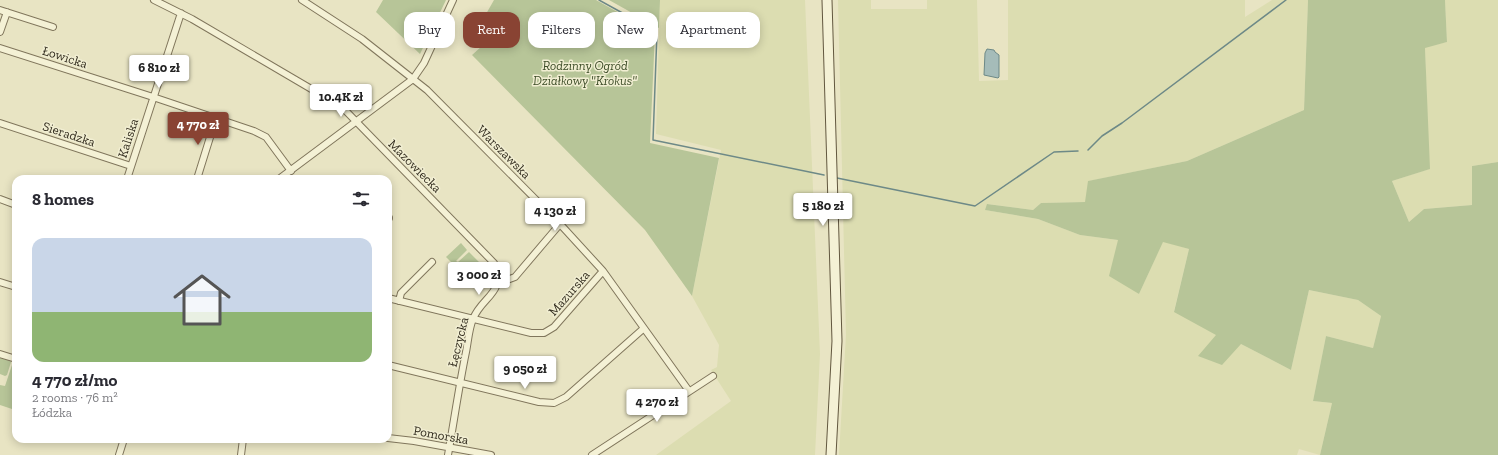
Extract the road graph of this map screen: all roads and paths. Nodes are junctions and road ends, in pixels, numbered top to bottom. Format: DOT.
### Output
graph roads {
  1 [pos="154,0"];
  2 [pos="302,0"];
  3 [pos="453,0"];
  4 [pos="827,0"];
  5 [pos="3,11"];
  6 [pos="181,13"];
  7 [pos="53,27"];
  8 [pos="0,32"];
  9 [pos="0,48"];
  10 [pos="413,79"];
  11 [pos="153,97"];
  12 [pos="216,118"];
  13 [pos="356,122"];
  14 [pos="0,123"];
  15 [pos="131,166"];
  16 [pos="291,171"];
  17 [pos="128,175"];
  18 [pos="198,175"];
  19 [pos="286,175"];
  20 [pos="0,199"];
  21 [pos="12,203"];
  22 [pos="560,224"];
  23 [pos="432,262"];
  24 [pos="603,270"];
  25 [pos="498,279"];
  26 [pos="0,282"];
  27 [pos="12,286"];
  28 [pos="392,299"];
  29 [pos="399,301"];
  30 [pos="473,319"];
  31 [pos="644,329"];
  32 [pos="0,354"];
  33 [pos="12,358"];
  34 [pos="392,366"];
  35 [pos="713,376"];
  36 [pos="460,383"];
  37 [pos="689,391"];
  38 [pos="392,439"];
  39 [pos="123,443"];
  40 [pos="242,443"];
  41 [pos="449,447"];
  42 [pos="119,455"];
  43 [pos="241,455"];
  44 [pos="448,455"];
  45 [pos="491,455"];
  46 [pos="592,455"];
  47 [pos="831,455"];
  1 -- 6 [label="street, Mazowiecka"];
  2 -- 10 [label="street, Warszawska"];
  3 -- 10 [label="street"];
  4 -- 47 [label="main road"];
  5 -- 7 [label="street, Łowicka"];
  5 -- 8 [label="street, Łowicka"];
  6 -- 11 [label="street, Kaliska"];
  6 -- 13 [label="street, Mazowiecka"];
  9 -- 11 [label="street, Łowicka"];
  10 -- 13 [label="street"];
  10 -- 22 [label="street, Warszawska"];
  11 -- 12 [label="street, Łowicka"];
  11 -- 15 [label="street, Kaliska"];
  12 -- 16 [label="street, Łowicka"];
  12 -- 18 [label="street"];
  13 -- 16 [label="street"];
  13 -- 25 [label="street, Mazowiecka"];
  14 -- 15 [label="street, Sieradzka"];
  15 -- 17 [label="street, Kaliska"];
  16 -- 19 [label="street"];
  20 -- 21 [label="street"];
  22 -- 24 [label="street, Warszawska"];
  22 -- 25 [label="street"];
  23 -- 29 [label="street"];
  24 -- 30 [label="street, Mazurska"];
  24 -- 31 [label="street, Warszawska"];
  25 -- 30 [label="street, Łęczycka"];
  26 -- 27 [label="street"];
  28 -- 29 [label="street, Mazurska"];
  29 -- 30 [label="street, Mazurska"];
  30 -- 36 [label="street, Łęczycka"];
  31 -- 36 [label="street"];
  31 -- 37 [label="street, Warszawska"];
  32 -- 33 [label="street"];
  34 -- 36 [label="street"];
  35 -- 37 [label="street"];
  36 -- 41 [label="street, Łęczycka"];
  37 -- 46 [label="street"];
  38 -- 41 [label="street, Pomorska"];
  39 -- 42 [label="street"];
  40 -- 43 [label="street"];
  41 -- 44 [label="street, Łęczycka"];
  41 -- 45 [label="street, Pomorska"];
}
